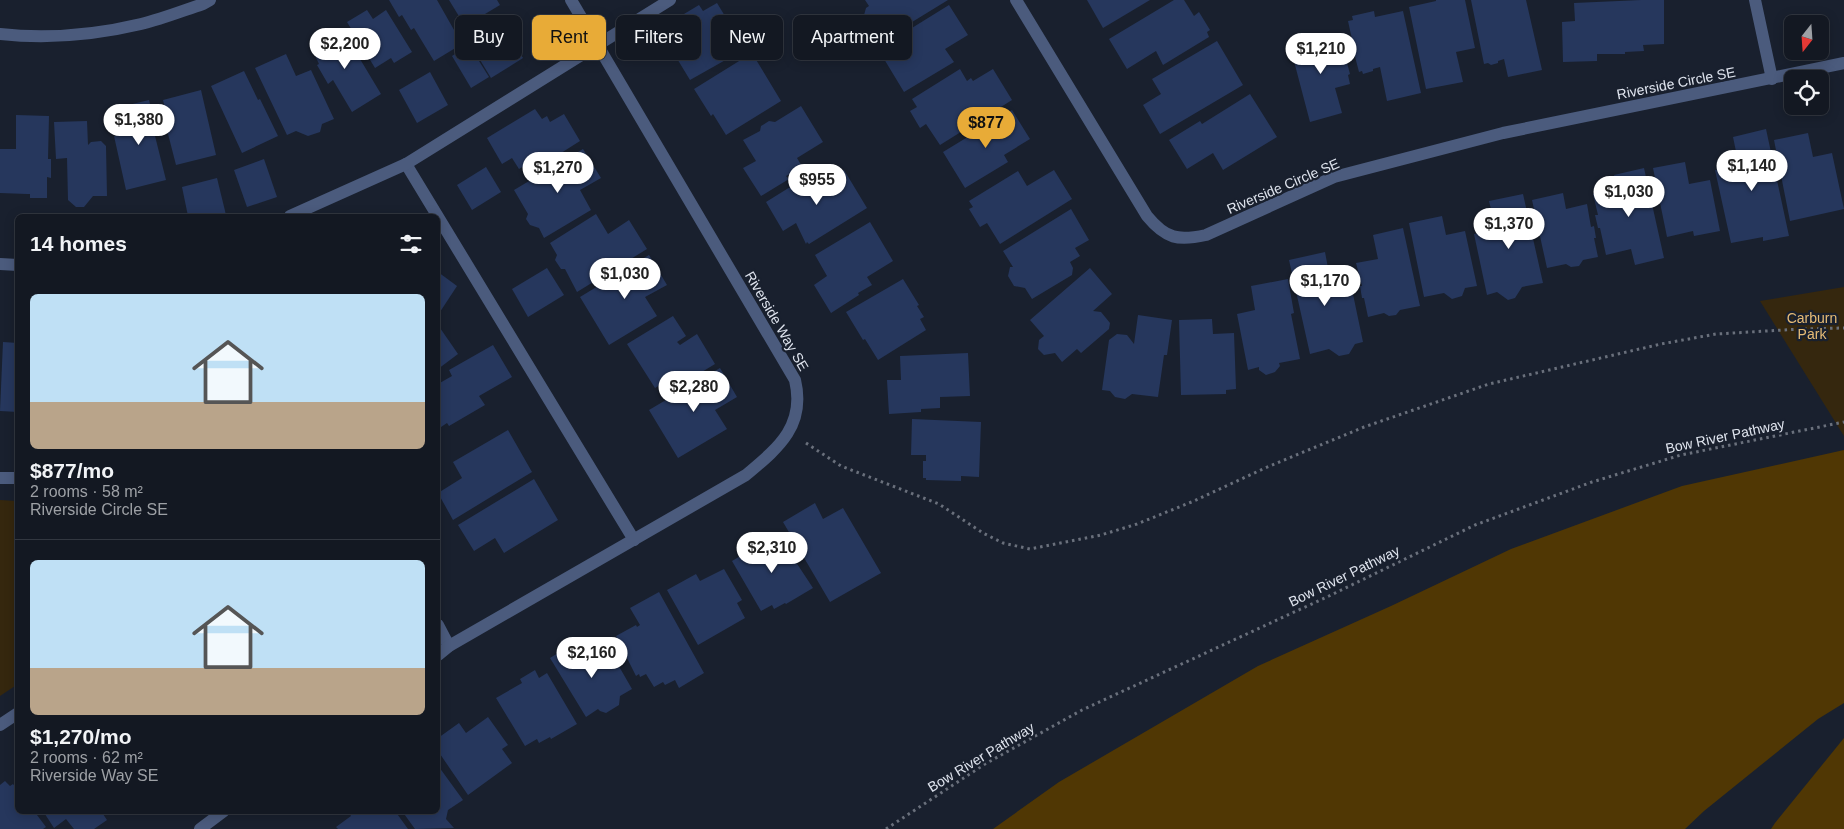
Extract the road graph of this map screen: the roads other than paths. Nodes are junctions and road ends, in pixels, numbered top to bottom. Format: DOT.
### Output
graph roads {
  1 [pos="210,0"];
  2 [pos="571,0"];
  3 [pos="670,0"];
  4 [pos="1016,0"];
  5 [pos="1755,0"];
  6 [pos="580,15"];
  7 [pos="0,34"];
  8 [pos="606,40"];
  9 [pos="606,59"];
  10 [pos="574,60"];
  11 [pos="1844,63"];
  12 [pos="1772,79"];
  13 [pos="406,164"];
  14 [pos="294,214"];
  15 [pos="436,214"];
  16 [pos="440,220"];
  17 [pos="0,264"];
  18 [pos="15,265"];
  19 [pos="0,478"];
  20 [pos="15,478"];
  21 [pos="634,540"];
  22 [pos="440,629"];
  23 [pos="449,646"];
  24 [pos="440,653"];
  25 [pos="15,715"];
  26 [pos="0,725"];
  27 [pos="220,814"];
  28 [pos="200,829"];
  1 -- 7 [label="street"];
  2 -- 6 [label="street, Riverside Way SE"];
  3 -- 8 [label="street"];
  4 -- 12 [label="street, Riverside Circle SE"];
  5 -- 12 [label="street"];
  9 -- 21 [label="street, Riverside Way SE"];
  10 -- 13 [label="street"];
  11 -- 12 [label="street, Riverside Circle SE"];
  13 -- 14 [label="street"];
  13 -- 15 [label="street"];
  16 -- 21 [label="street"];
  17 -- 18 [label="street"];
  19 -- 20 [label="street"];
  21 -- 23 [label="street, Riverside Way SE"];
  22 -- 23 [label="street"];
  23 -- 24 [label="street, Riverside Way SE"];
  25 -- 26 [label="street"];
  27 -- 28 [label="street"];
}
